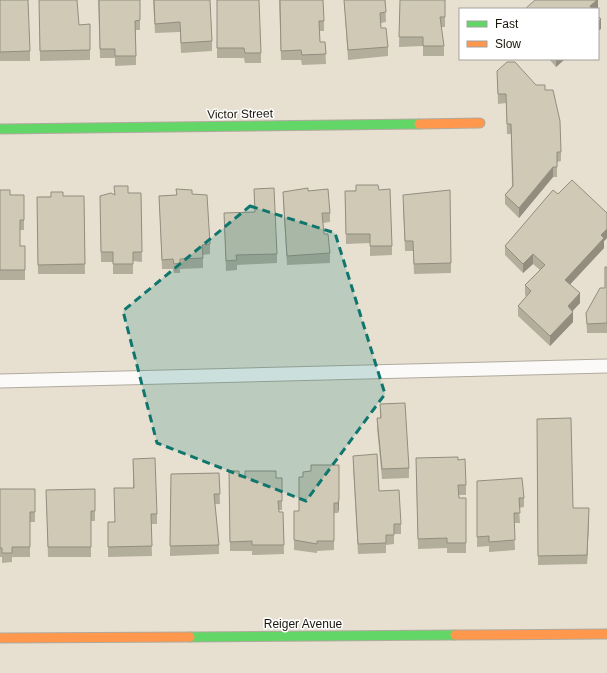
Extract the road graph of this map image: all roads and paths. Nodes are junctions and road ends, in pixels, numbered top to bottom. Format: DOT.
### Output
graph roads {
  1 [pos="480,123"];
  2 [pos="0,129"];
  3 [pos="607,366"];
  4 [pos="0,381"];
  5 [pos="607,634"];
  6 [pos="0,638"];
  1 -- 2 [label="street, Victor Street"];
  3 -- 4 [label="lane"];
  5 -- 6 [label="street, Reiger Avenue"];
}
